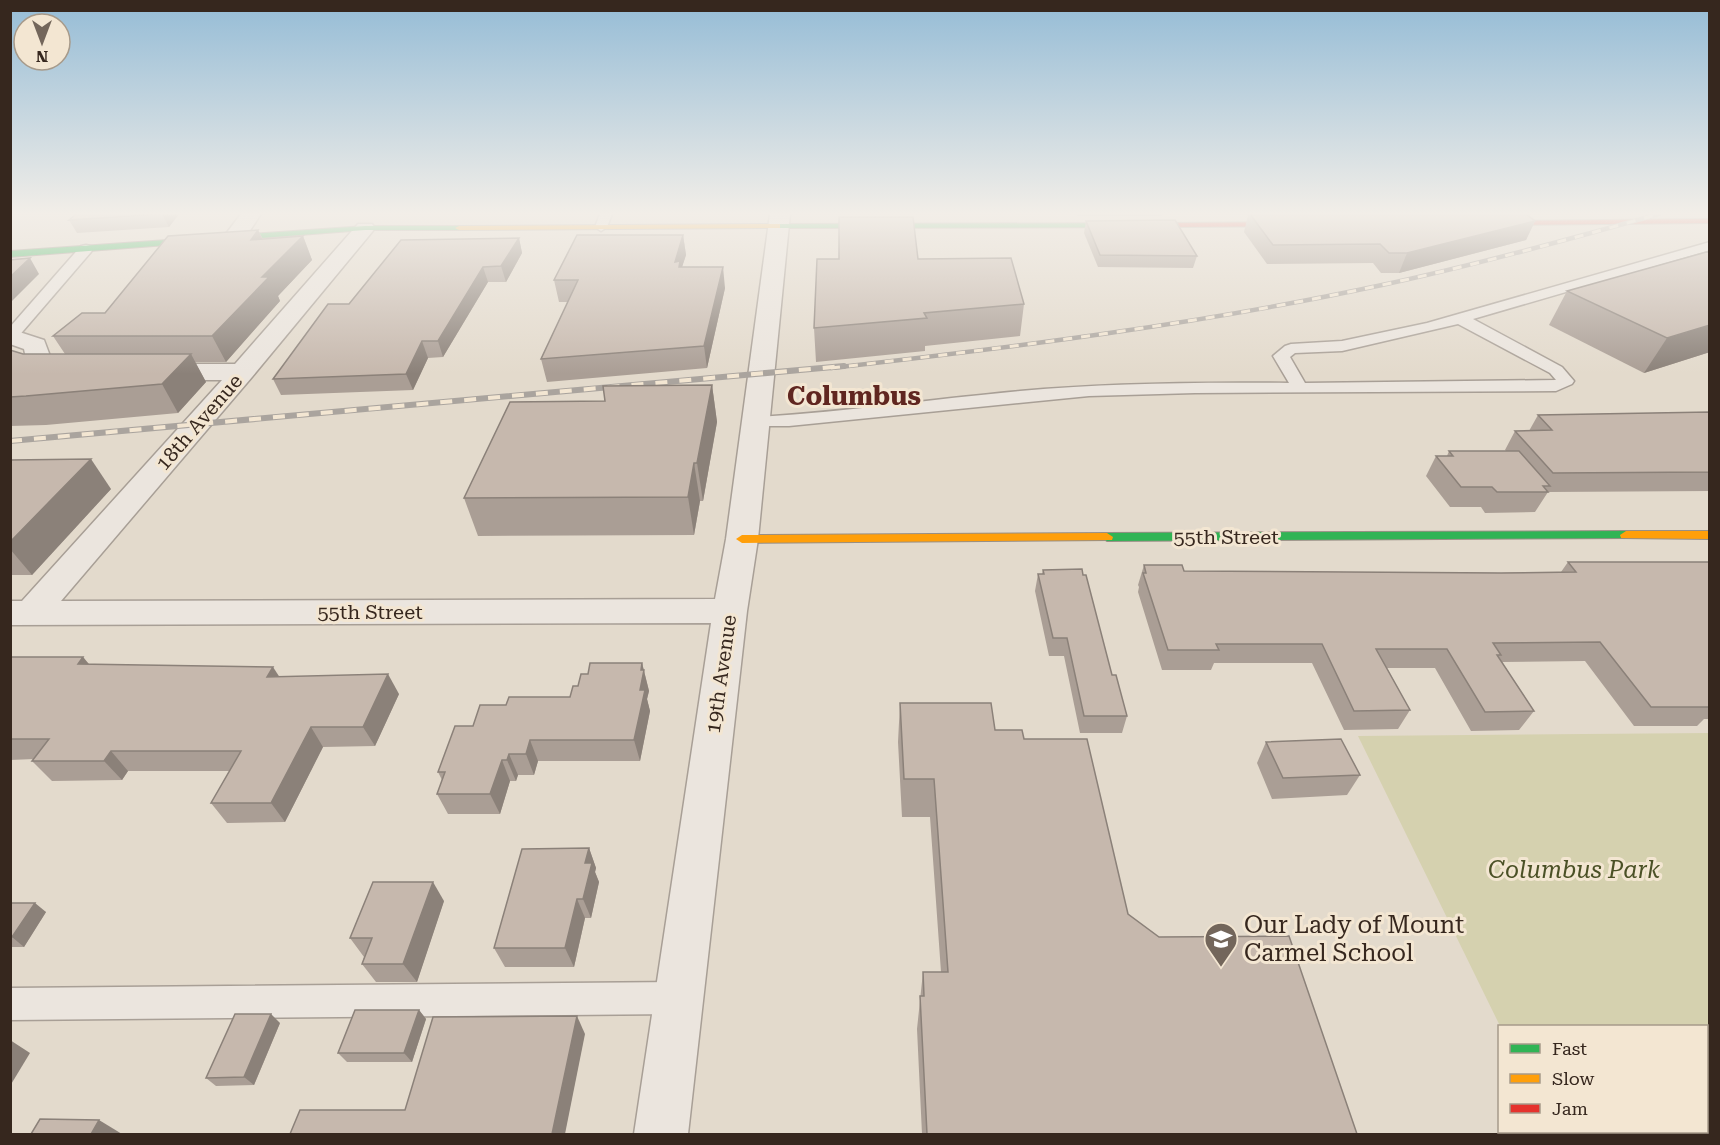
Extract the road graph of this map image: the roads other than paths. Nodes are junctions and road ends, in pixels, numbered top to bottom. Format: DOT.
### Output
graph roads {
  1 [pos="70,267"];
  2 [pos="332,267"];
  3 [pos="774,267"];
  4 [pos="1635,267"];
  5 [pos="1459,318"];
  6 [pos="11,335"];
  7 [pos="89,372"];
  8 [pos="137,372"];
  9 [pos="243,372"];
  10 [pos="1300,388"];
  11 [pos="756,422"];
  12 [pos="1710,535"];
  13 [pos="742,538"];
  14 [pos="730,611"];
  15 [pos="20,613"];
  16 [pos="678,998"];
  17 [pos="10,1004"];
  18 [pos="661,1134"];
  1 -- 6 [label="lane"];
  2 -- 9 [label="street, 18th Avenue"];
  3 -- 11 [label="street, 19th Avenue"];
  4 -- 5 [label="lane"];
  5 -- 10 [label="lane"];
  5 -- 10 [label="lane"];
  6 -- 7 [label="street"];
  8 -- 9 [label="street"];
  9 -- 15 [label="street, 18th Avenue"];
  10 -- 11 [label="lane"];
  11 -- 13 [label="street, 19th Avenue"];
  12 -- 13 [label="street, 55th Street"];
  13 -- 14 [label="street, 19th Avenue"];
  14 -- 15 [label="street, 55th Street"];
  14 -- 16 [label="street, 19th Avenue"];
  16 -- 17 [label="lane"];
  16 -- 18 [label="street, 19th Avenue"];
}
